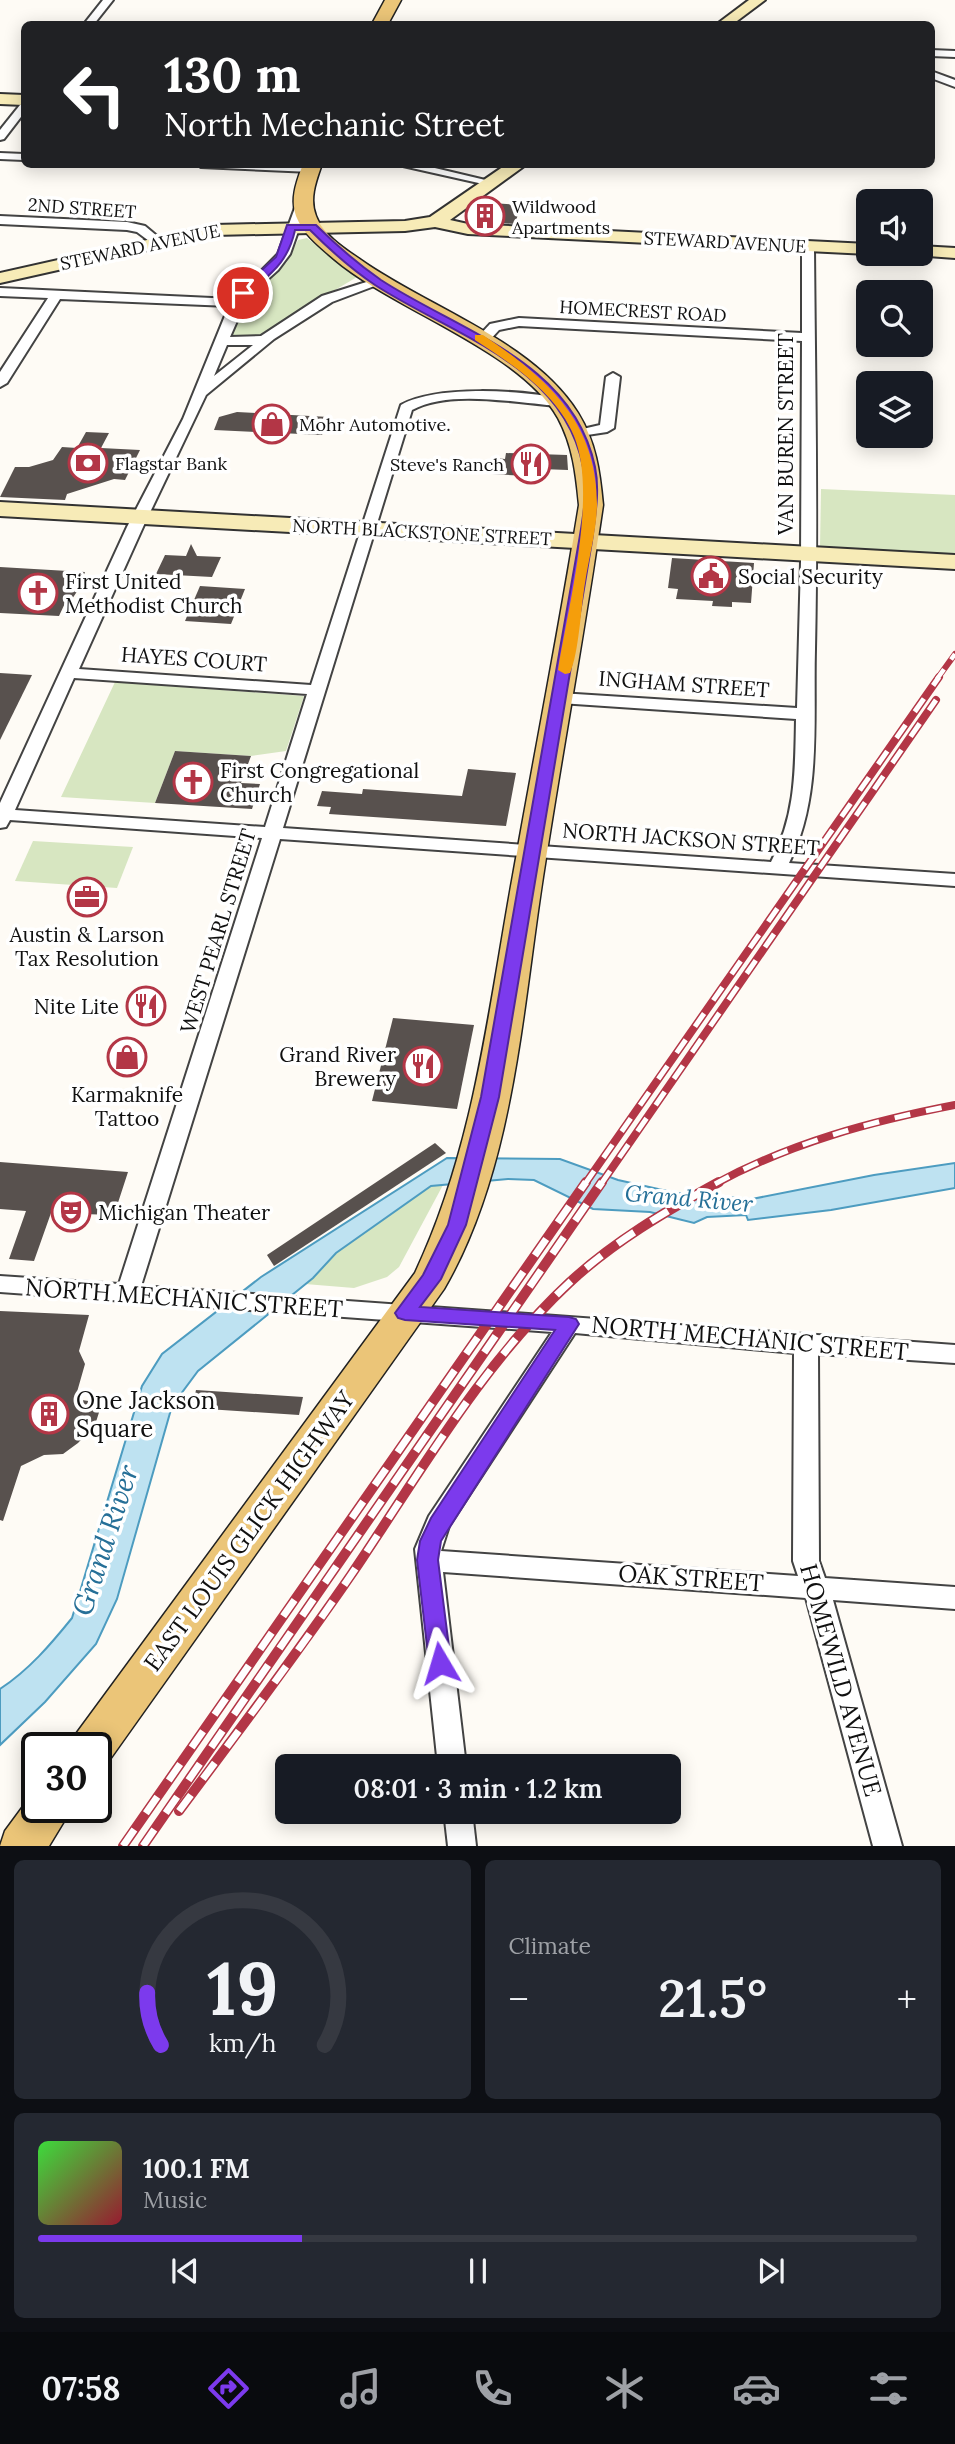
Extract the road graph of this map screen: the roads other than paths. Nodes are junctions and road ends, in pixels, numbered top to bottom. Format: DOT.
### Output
graph roads {
  1 [pos="108,0"];
  2 [pos="393,0"];
  3 [pos="758,0"];
  4 [pos="91,21"];
  5 [pos="382,21"];
  6 [pos="728,21"];
  7 [pos="935,53"];
  8 [pos="955,54"];
  9 [pos="935,76"];
  10 [pos="955,84"];
  11 [pos="0,99"];
  12 [pos="21,100"];
  13 [pos="21,111"];
  14 [pos="0,137"];
  15 [pos="0,156"];
  16 [pos="21,157"];
  17 [pos="274,168"];
  18 [pos="418,168"];
  19 [pos="513,168"];
  20 [pos="311,170"];
  21 [pos="492,183"];
  22 [pos="303,200"];
  23 [pos="0,220"];
  24 [pos="435,222"];
  25 [pos="291,227"];
  26 [pos="313,227"];
  27 [pos="157,241"];
  28 [pos="808,246"];
  29 [pos="856,248"];
  30 [pos="933,252"];
  31 [pos="955,253"];
  32 [pos="0,278"];
  33 [pos="379,282"];
  34 [pos="0,292"];
  35 [pos="56,295"];
  36 [pos="237,303"];
  37 [pos="272,335"];
  38 [pos="807,337"];
  39 [pos="483,339"];
  40 [pos="218,346"];
  41 [pos="252,354"];
  42 [pos="613,377"];
  43 [pos="0,383"];
  44 [pos="200,394"];
  45 [pos="558,402"];
  46 [pos="579,434"];
  47 [pos="0,509"];
  48 [pos="140,517"];
  49 [pos="368,529"];
  50 [pos="586,541"];
  51 [pos="807,553"];
  52 [pos="955,562"];
  53 [pos="68,673"];
  54 [pos="316,690"];
  55 [pos="560,698"];
  56 [pos="805,714"];
  57 [pos="1,818"];
  58 [pos="272,833"];
  59 [pos="534,850"];
  60 [pos="777,868"];
  61 [pos="955,880"];
  62 [pos="0,1284"];
  63 [pos="127,1295"];
  64 [pos="405,1313"];
  65 [pos="569,1324"];
  66 [pos="806,1345"];
  67 [pos="955,1354"];
  68 [pos="428,1560"];
  69 [pos="813,1587"];
  70 [pos="955,1598"];
  71 [pos="104,1732"];
  72 [pos="451,1754"];
  73 [pos="38,1823"];
  74 [pos="459,1824"];
  75 [pos="22,1846"];
  76 [pos="462,1846"];
  77 [pos="888,1846"];
  1 -- 4 [label="street"];
  2 -- 5 [label="main road"];
  3 -- 6 [label="main road"];
  7 -- 8 [label="street"];
  9 -- 10 [label="street"];
  11 -- 12 [label="main road"];
  13 -- 14 [label="street"];
  15 -- 16 [label="street"];
  17 -- 20 [label="street"];
  18 -- 21 [label="street"];
  19 -- 21 [label="main road"];
  20 -- 22 [label="main road"];
  21 -- 24 [label="main road"];
  22 -- 25 [label="street"];
  22 -- 26 [label="main road"];
  23 -- 27 [label="street, 2ND STREET"];
  24 -- 26 [label="main road, STEWARD AVENUE"];
  24 -- 28 [label="main road, STEWARD AVENUE"];
  25 -- 26 [label="main road, STEWARD AVENUE"];
  25 -- 27 [label="main road, STEWARD AVENUE"];
  25 -- 36 [label="street"];
  26 -- 33 [label="main road, EAST LOUIS GLICK HIGHWAY"];
  27 -- 32 [label="main road, STEWARD AVENUE"];
  28 -- 29 [label="main road, STEWARD AVENUE"];
  28 -- 38 [label="street, VAN BUREN STREET"];
  30 -- 31 [label="main road"];
  33 -- 37 [label="street"];
  33 -- 39 [label="main road, EAST LOUIS GLICK HIGHWAY"];
  34 -- 35 [label="street"];
  35 -- 36 [label="street"];
  35 -- 43 [label="street"];
  36 -- 40 [label="street"];
  37 -- 40 [label="street"];
  37 -- 41 [label="street"];
  38 -- 39 [label="street, HOMECREST ROAD"];
  38 -- 51 [label="street, VAN BUREN STREET"];
  39 -- 45 [label="main road, EAST LOUIS GLICK HIGHWAY"];
  40 -- 41 [label="street"];
  40 -- 44 [label="street"];
  41 -- 44 [label="street"];
  42 -- 46 [label="street"];
  44 -- 48 [label="street"];
  45 -- 46 [label="main road, EAST LOUIS GLICK HIGHWAY"];
  45 -- 49 [label="street, WEST PEARL STREET"];
  46 -- 50 [label="main road, EAST LOUIS GLICK HIGHWAY"];
  47 -- 48 [label="main road, NORTH BLACKSTONE STREET"];
  48 -- 49 [label="main road, NORTH BLACKSTONE STREET"];
  48 -- 53 [label="street"];
  49 -- 50 [label="main road, NORTH BLACKSTONE STREET"];
  49 -- 54 [label="street, WEST PEARL STREET"];
  50 -- 51 [label="main road, NORTH BLACKSTONE STREET"];
  50 -- 55 [label="main road, EAST LOUIS GLICK HIGHWAY"];
  51 -- 52 [label="main road, NORTH BLACKSTONE STREET"];
  51 -- 56 [label="street, VAN BUREN STREET"];
  53 -- 54 [label="street, HAYES COURT"];
  53 -- 57 [label="street"];
  54 -- 58 [label="street, WEST PEARL STREET"];
  55 -- 56 [label="street, INGHAM STREET"];
  55 -- 59 [label="main road, EAST LOUIS GLICK HIGHWAY"];
  56 -- 60 [label="street, VAN BUREN STREET"];
  57 -- 58 [label="street, NORTH JACKSON STREET"];
  58 -- 59 [label="street, NORTH JACKSON STREET"];
  58 -- 63 [label="street, WEST PEARL STREET"];
  59 -- 60 [label="street, NORTH JACKSON STREET"];
  59 -- 64 [label="main road, EAST LOUIS GLICK HIGHWAY"];
  60 -- 61 [label="street, NORTH JACKSON STREET"];
  62 -- 63 [label="street, NORTH MECHANIC STREET"];
  63 -- 64 [label="street, NORTH MECHANIC STREET"];
  64 -- 65 [label="street, NORTH MECHANIC STREET"];
  64 -- 71 [label="main road, EAST LOUIS GLICK HIGHWAY"];
  65 -- 66 [label="street, NORTH MECHANIC STREET"];
  65 -- 68 [label="street"];
  66 -- 67 [label="street, NORTH MECHANIC STREET"];
  66 -- 69 [label="street, HOMEWILD AVENUE"];
  68 -- 69 [label="street, OAK STREET"];
  68 -- 72 [label="street"];
  69 -- 70 [label="street, OAK STREET"];
  69 -- 77 [label="street, HOMEWILD AVENUE"];
  73 -- 75 [label="main road"];
  74 -- 76 [label="street"];
}
